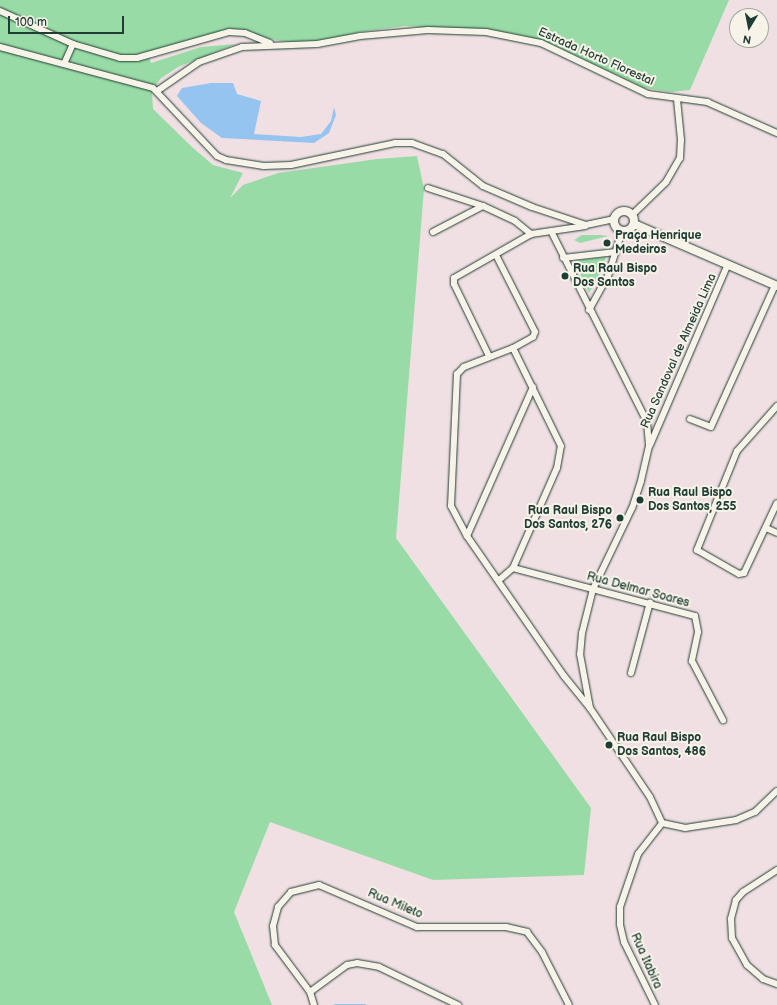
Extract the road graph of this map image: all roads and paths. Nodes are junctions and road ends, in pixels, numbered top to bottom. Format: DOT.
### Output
graph roads {
  1 [pos="0,11"];
  2 [pos="73,44"];
  3 [pos="274,44"];
  4 [pos="0,47"];
  5 [pos="64,64"];
  6 [pos="158,91"];
  7 [pos="677,99"];
  8 [pos="777,133"];
  9 [pos="428,188"];
  10 [pos="483,206"];
  11 [pos="632,215"];
  12 [pos="614,219"];
  13 [pos="634,224"];
  14 [pos="586,225"];
  15 [pos="622,231"];
  16 [pos="433,232"];
  17 [pos="552,233"];
  18 [pos="531,234"];
  19 [pos="616,252"];
  20 [pos="496,254"];
  21 [pos="564,258"];
  22 [pos="728,264"];
  23 [pos="776,286"];
  24 [pos="589,310"];
  25 [pos="513,348"];
  26 [pos="489,356"];
  27 [pos="533,388"];
  28 [pos="777,406"];
  29 [pos="690,419"];
  30 [pos="649,446"];
  31 [pos="777,503"];
  32 [pos="766,528"];
  33 [pos="777,533"];
  34 [pos="467,536"];
  35 [pos="513,568"];
  36 [pos="499,580"];
  37 [pos="593,589"];
  38 [pos="650,602"];
  39 [pos="631,673"];
  40 [pos="590,708"];
  41 [pos="723,720"];
  42 [pos="777,790"];
  43 [pos="662,823"];
  44 [pos="777,870"];
  45 [pos="777,984"];
  46 [pos="310,992"];
  47 [pos="314,1005"];
  48 [pos="458,1005"];
  49 [pos="569,1005"];
  50 [pos="654,1005"];
  1 -- 2 [label="street"];
  2 -- 3 [label="street"];
  2 -- 5 [label="street"];
  3 -- 6 [label="street"];
  3 -- 7 [label="street, Estrada Horto Florestal"];
  4 -- 5 [label="street"];
  5 -- 6 [label="street"];
  6 -- 14 [label="street"];
  7 -- 8 [label="street, Estrada Horto Florestal"];
  7 -- 11 [label="street"];
  9 -- 10 [label="street"];
  10 -- 16 [label="street"];
  10 -- 18 [label="street"];
  11 -- 12 [label="street"];
  11 -- 13 [label="street"];
  12 -- 14 [label="street"];
  12 -- 15 [label="street"];
  13 -- 15 [label="street"];
  13 -- 22 [label="street"];
  14 -- 17 [label="street"];
  15 -- 19 [label="street"];
  17 -- 18 [label="street"];
  17 -- 21 [label="street"];
  18 -- 20 [label="street"];
  19 -- 21 [label="street"];
  19 -- 24 [label="street"];
  20 -- 25 [label="street"];
  20 -- 26 [label="street"];
  21 -- 24 [label="street"];
  22 -- 23 [label="street"];
  22 -- 30 [label="street, Rua Sandoval de Almeida Lima"];
  23 -- 29 [label="street"];
  24 -- 30 [label="street"];
  25 -- 26 [label="street"];
  25 -- 27 [label="street"];
  26 -- 34 [label="street"];
  27 -- 34 [label="street"];
  27 -- 35 [label="street"];
  28 -- 32 [label="street"];
  30 -- 37 [label="street"];
  31 -- 32 [label="street"];
  32 -- 33 [label="street"];
  34 -- 36 [label="street"];
  35 -- 36 [label="street"];
  35 -- 37 [label="street, Rua Delmar Soares"];
  36 -- 40 [label="street"];
  37 -- 38 [label="street, Rua Delmar Soares"];
  37 -- 40 [label="street"];
  38 -- 39 [label="street"];
  38 -- 41 [label="street, Rua Delmar Soares"];
  40 -- 43 [label="street"];
  42 -- 43 [label="street"];
  43 -- 50 [label="street, Rua Itabira"];
  44 -- 45 [label="street"];
  46 -- 47 [label="street"];
  46 -- 48 [label="street"];
  46 -- 49 [label="street, Rua Mileto"];
}
